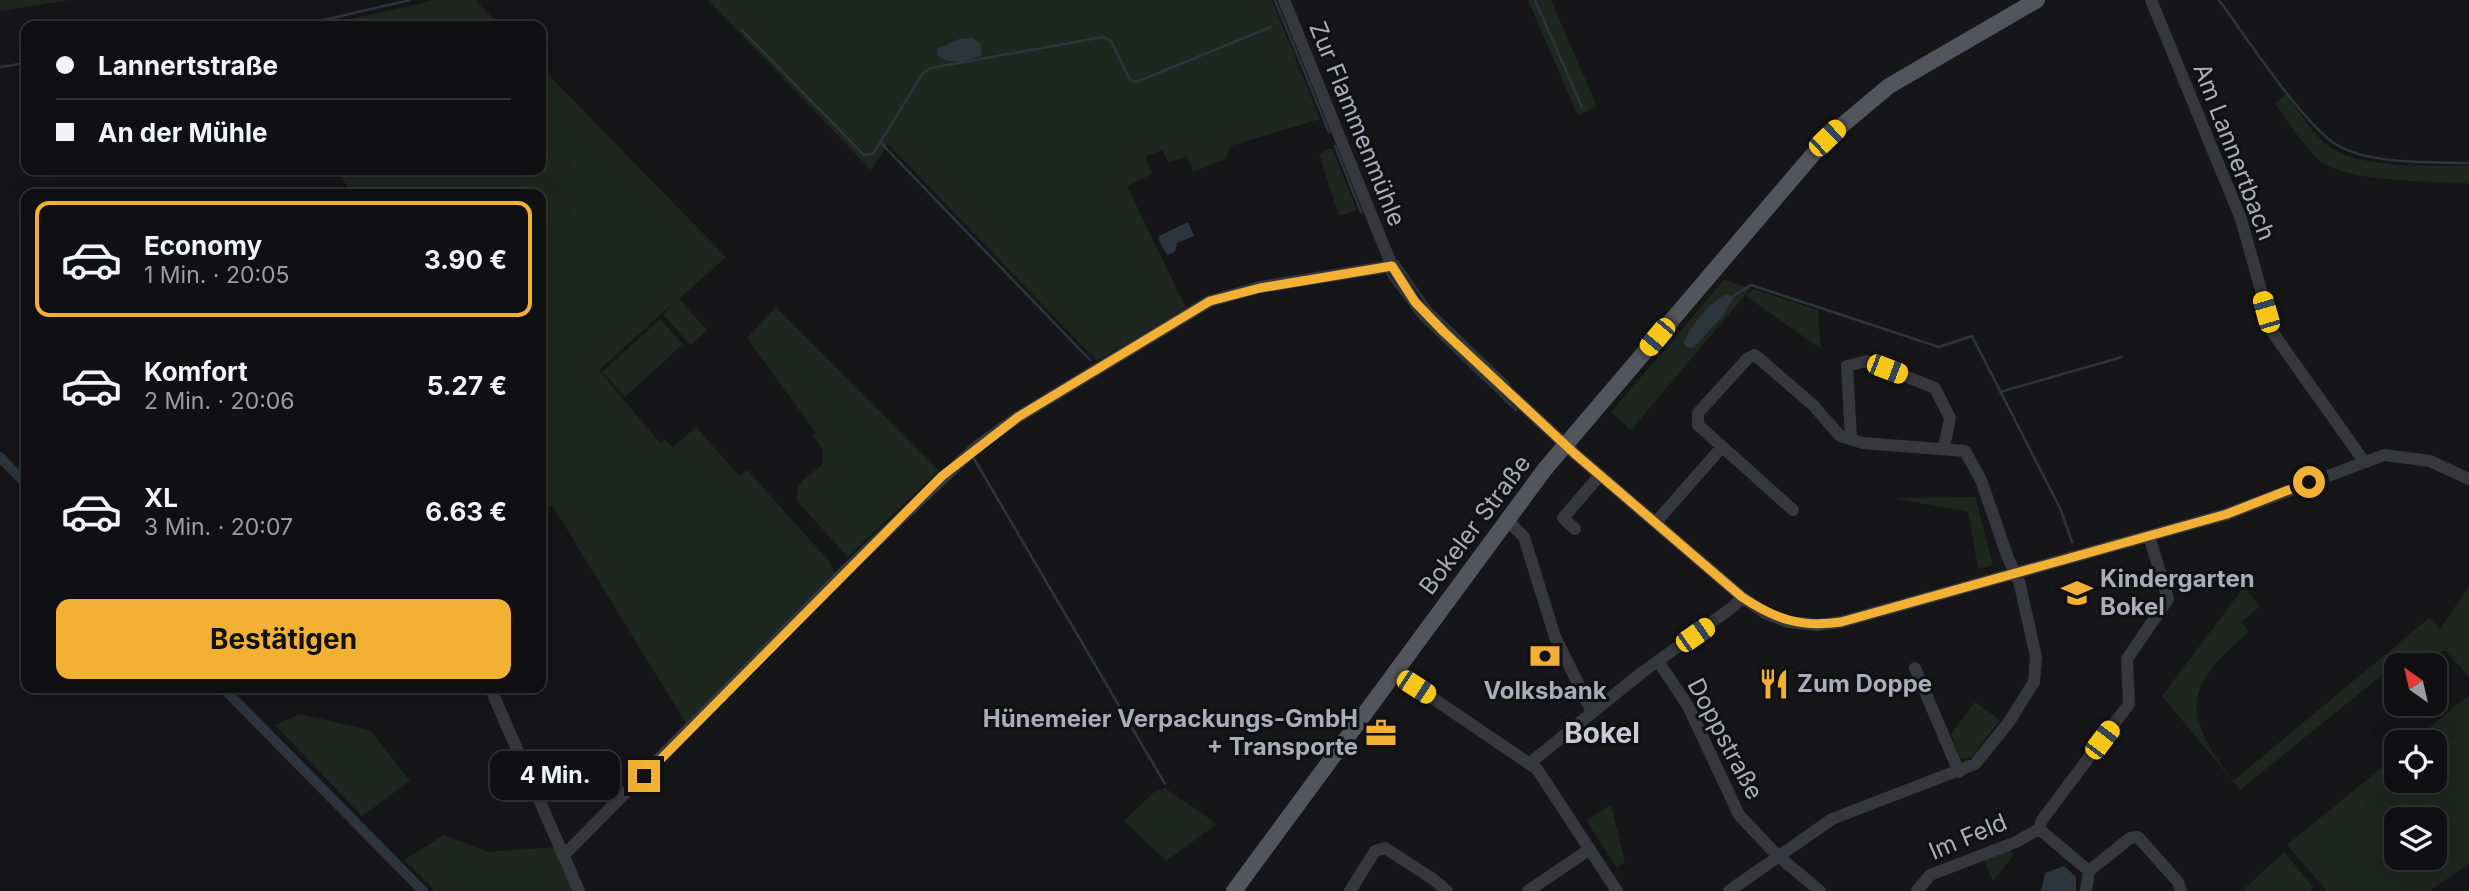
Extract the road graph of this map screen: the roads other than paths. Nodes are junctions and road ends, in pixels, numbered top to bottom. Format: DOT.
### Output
graph roads {
  1 [pos="1284,0"];
  2 [pos="2037,0"];
  3 [pos="2151,0"];
  4 [pos="1392,266"];
  5 [pos="1851,438"];
  6 [pos="1565,444"];
  7 [pos="1722,447"];
  8 [pos="1944,448"];
  9 [pos="2364,460"];
  10 [pos="1600,475"];
  11 [pos="2469,479"];
  12 [pos="1793,510"];
  13 [pos="1506,519"];
  14 [pos="1657,522"];
  15 [pos="1575,529"];
  16 [pos="2149,536"];
  17 [pos="2014,572"];
  18 [pos="1742,597"];
  19 [pos="1658,661"];
  20 [pos="1914,668"];
  21 [pos="1394,672"];
  22 [pos="492,693"];
  23 [pos="1592,712"];
  24 [pos="1530,763"];
  25 [pos="1959,772"];
  26 [pos="2039,829"];
  27 [pos="1590,849"];
  28 [pos="1777,855"];
  29 [pos="563,856"];
  30 [pos="2089,871"];
  31 [pos="579,891"];
  32 [pos="1234,891"];
  33 [pos="1350,891"];
  34 [pos="1447,891"];
  35 [pos="1528,891"];
  36 [pos="1617,891"];
  37 [pos="1729,891"];
  38 [pos="1819,891"];
  39 [pos="1917,891"];
  40 [pos="2086,891"];
  41 [pos="2181,891"];
  1 -- 4 [label="street, Zur Flammenmühle"];
  2 -- 6 [label="main road, Bokeler Straße"];
  3 -- 9 [label="street, Am Lannertbach"];
  4 -- 6 [label="street, Zur Flammenmühle"];
  4 -- 29 [label="street"];
  5 -- 7 [label="street"];
  5 -- 8 [label="street"];
  5 -- 8 [label="street"];
  6 -- 10 [label="street, Zur Flammenmühle"];
  6 -- 13 [label="main road, Bokeler Straße"];
  7 -- 12 [label="street"];
  7 -- 14 [label="street"];
  8 -- 17 [label="street"];
  9 -- 11 [label="street, Zur Flammenmühle"];
  9 -- 16 [label="street, Zur Flammenmühle"];
  10 -- 14 [label="street, Zur Flammenmühle"];
  10 -- 15 [label="street"];
  13 -- 21 [label="main road, Bokeler Straße"];
  13 -- 23 [label="street"];
  14 -- 18 [label="street, Zur Flammenmühle"];
  16 -- 17 [label="street, Zur Flammenmühle"];
  16 -- 26 [label="street, Im Feld"];
  17 -- 18 [label="street, Zur Flammenmühle"];
  17 -- 25 [label="street"];
  18 -- 19 [label="street, Doppstraße"];
  19 -- 23 [label="street, Doppstraße"];
  19 -- 28 [label="street, Doppstraße"];
  20 -- 25 [label="street"];
  21 -- 24 [label="street"];
  21 -- 32 [label="main road, Bokeler Straße"];
  22 -- 29 [label="street"];
  23 -- 24 [label="street, Doppstraße"];
  24 -- 27 [label="street"];
  25 -- 28 [label="street"];
  26 -- 30 [label="street"];
  26 -- 39 [label="street, Im Feld"];
  27 -- 35 [label="street"];
  27 -- 36 [label="street"];
  28 -- 37 [label="street"];
  28 -- 38 [label="street, Doppstraße"];
  29 -- 31 [label="street"];
  30 -- 40 [label="street"];
  30 -- 41 [label="street"];
  33 -- 34 [label="street"];
}
